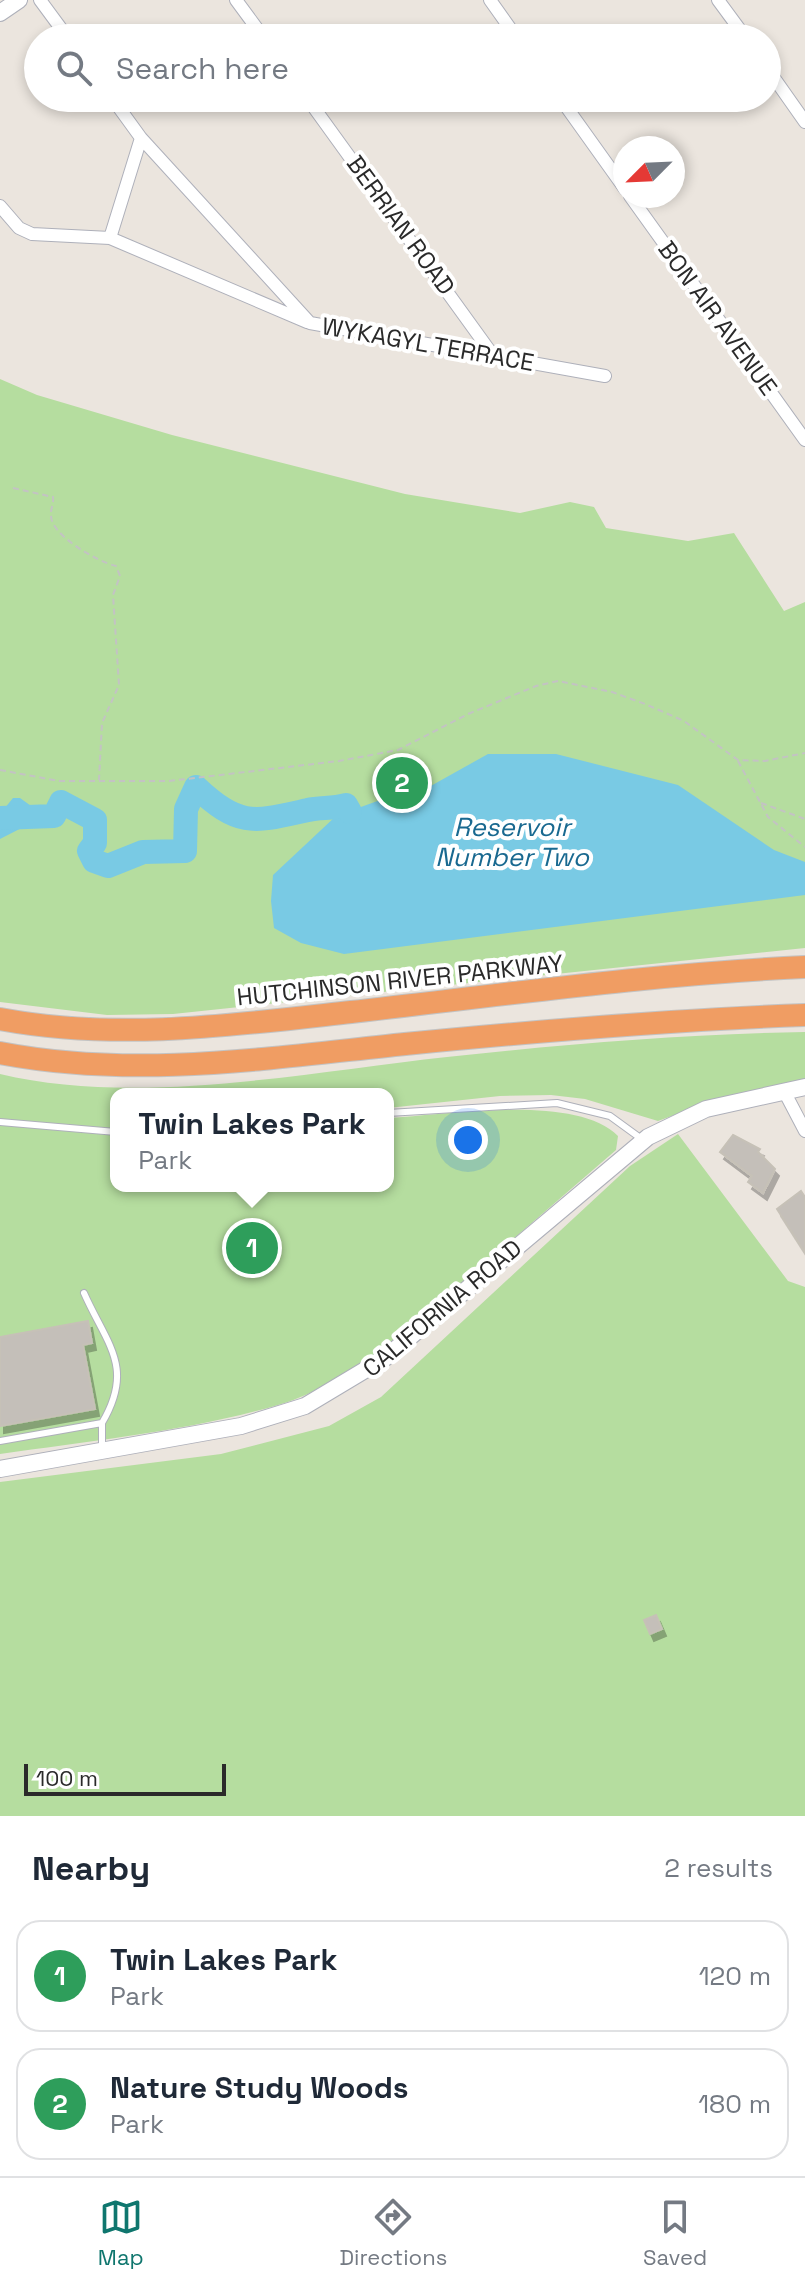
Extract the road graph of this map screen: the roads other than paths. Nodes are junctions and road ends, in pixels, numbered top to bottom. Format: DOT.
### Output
graph roads {
  1 [pos="19,0"];
  2 [pos="40,0"];
  3 [pos="236,0"];
  4 [pos="490,0"];
  5 [pos="718,0"];
  6 [pos="0,13"];
  7 [pos="58,24"];
  8 [pos="254,24"];
  9 [pos="507,24"];
  10 [pos="736,24"];
  11 [pos="781,88"];
  12 [pos="122,112"];
  13 [pos="317,112"];
  14 [pos="570,112"];
  15 [pos="805,122"];
  16 [pos="141,138"];
  17 [pos="613,172"];
  18 [pos="0,206"];
  19 [pos="639,208"];
  20 [pos="110,238"];
  21 [pos="310,323"];
  22 [pos="492,354"];
  23 [pos="605,376"];
  24 [pos="805,440"];
  25 [pos="805,967"];
  26 [pos="805,1015"];
  27 [pos="0,1019"];
  28 [pos="0,1053"];
  29 [pos="805,1087"];
  30 [pos="784,1091"];
  31 [pos="394,1113"];
  32 [pos="0,1122"];
  33 [pos="110,1131"];
  34 [pos="805,1131"];
  35 [pos="643,1140"];
  36 [pos="84,1293"];
  37 [pos="102,1423"];
  38 [pos="0,1441"];
  39 [pos="102,1451"];
  40 [pos="0,1467"];
  1 -- 6 [label="main road"];
  2 -- 7 [label="street"];
  3 -- 8 [label="street"];
  4 -- 9 [label="street"];
  5 -- 10 [label="street"];
  11 -- 15 [label="street"];
  12 -- 16 [label="street, WYKAGYL TERRACE"];
  13 -- 22 [label="street, BERRIAN ROAD"];
  14 -- 17 [label="street"];
  16 -- 20 [label="street"];
  16 -- 21 [label="street, WYKAGYL TERRACE"];
  18 -- 20 [label="street"];
  19 -- 24 [label="street, BON AIR AVENUE"];
  20 -- 21 [label="street"];
  21 -- 22 [label="street, WYKAGYL TERRACE"];
  22 -- 23 [label="street, WYKAGYL TERRACE"];
  25 -- 27 [label="highway, HUTCHINSON RIVER PARKWAY"];
  26 -- 28 [label="highway"];
  29 -- 30 [label="main road, CALIFORNIA ROAD"];
  30 -- 34 [label="street"];
  30 -- 35 [label="main road, CALIFORNIA ROAD"];
  31 -- 35 [label="lane"];
  32 -- 33 [label="lane"];
  35 -- 39 [label="main road, CALIFORNIA ROAD"];
  36 -- 37 [label="lane"];
  37 -- 38 [label="lane"];
  37 -- 39 [label="lane"];
  39 -- 40 [label="main road, CALIFORNIA ROAD"];
}
